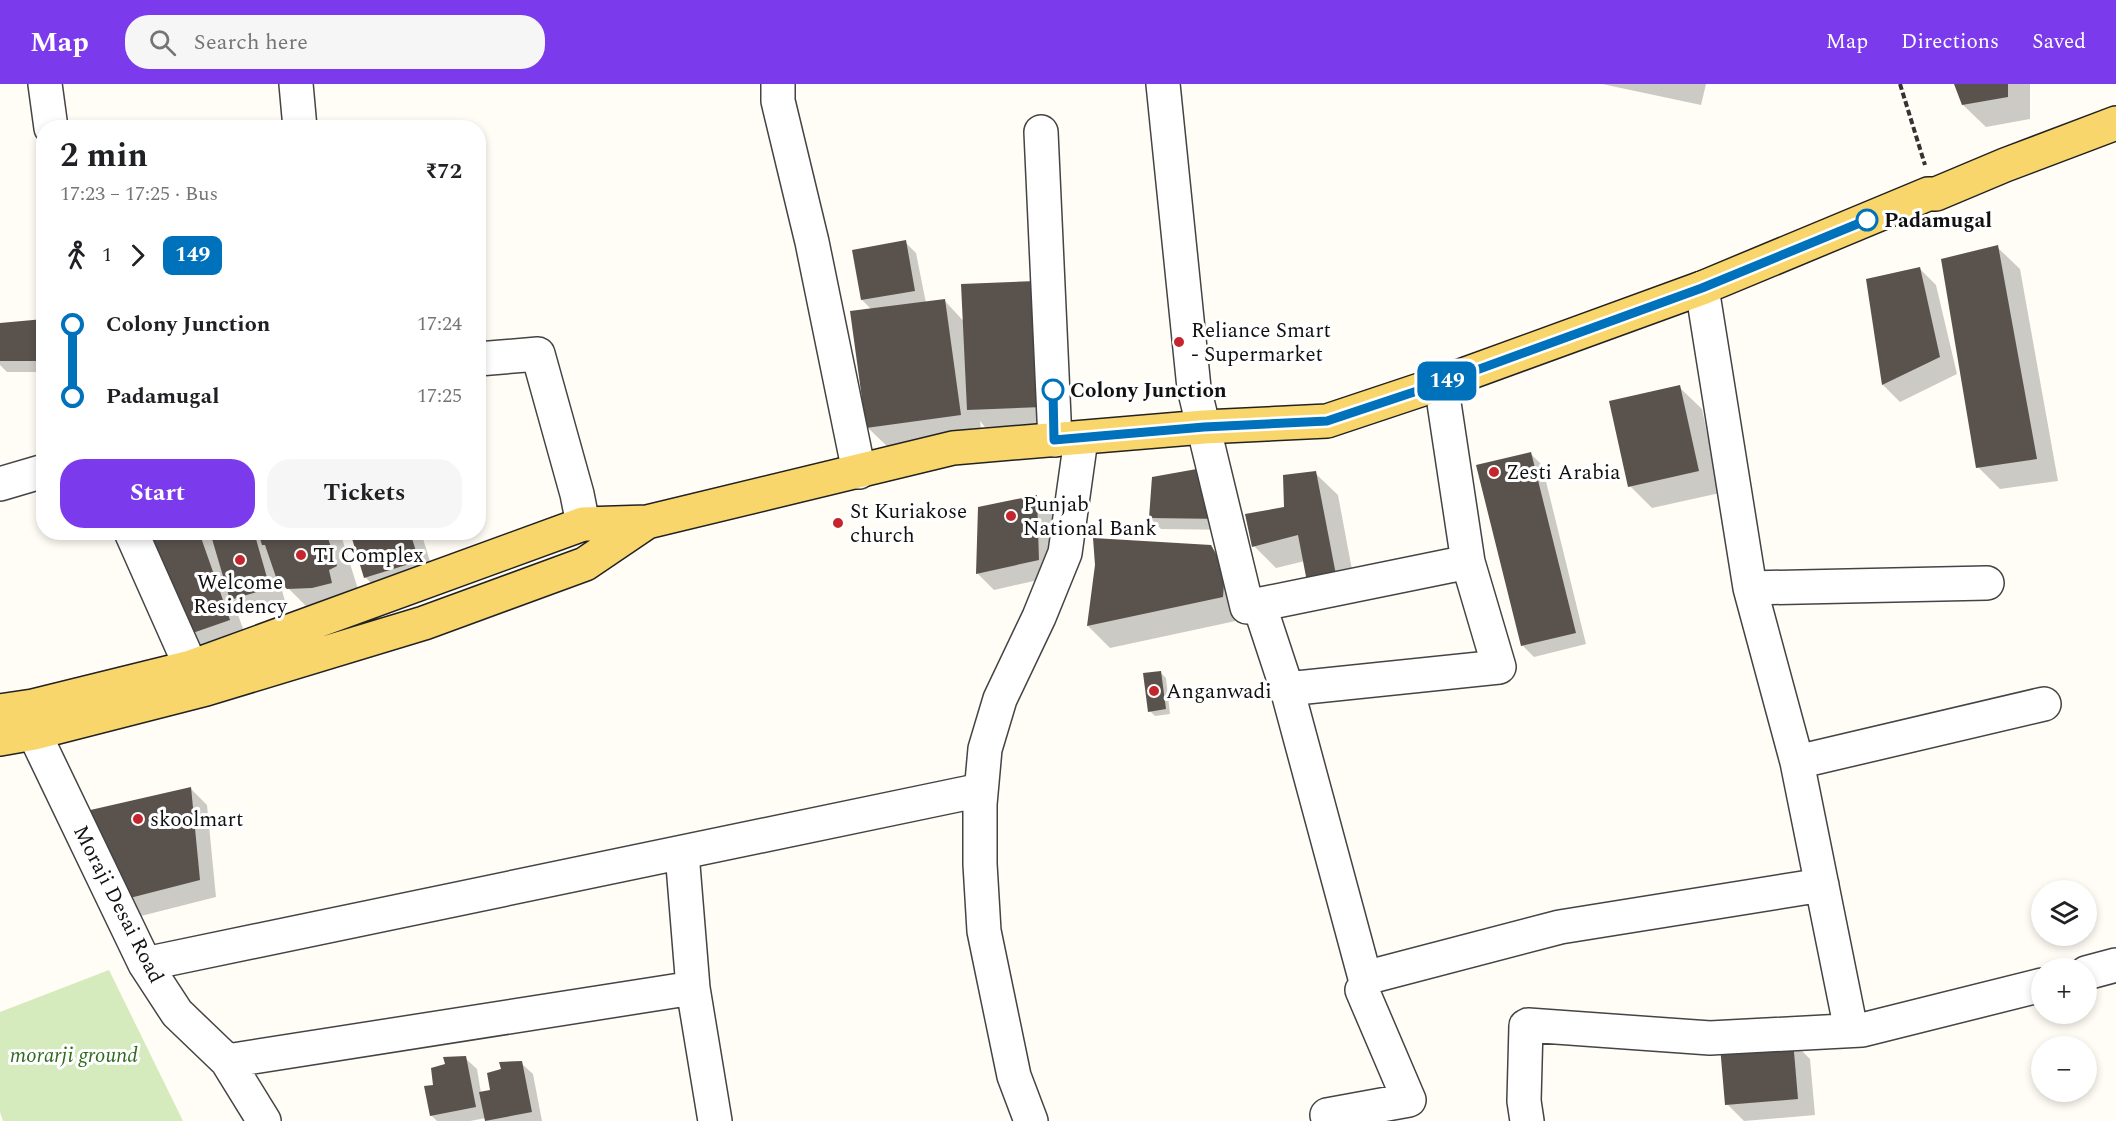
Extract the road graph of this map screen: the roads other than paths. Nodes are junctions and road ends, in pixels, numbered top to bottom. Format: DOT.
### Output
graph roads {
  1 [pos="45,84"];
  2 [pos="296,84"];
  3 [pos="778,84"];
  4 [pos="1163,84"];
  5 [pos="50,120"];
  6 [pos="299,120"];
  7 [pos="2116,123"];
  8 [pos="1041,132"];
  9 [pos="1702,288"];
  10 [pos="486,358"];
  11 [pos="1441,383"];
  12 [pos="1204,427"];
  13 [pos="1068,440"];
  14 [pos="859,472"];
  15 [pos="36,473"];
  16 [pos="0,484"];
  17 [pos="647,522"];
  18 [pos="583,524"];
  19 [pos="135,540"];
  20 [pos="1468,562"];
  21 [pos="424,582"];
  22 [pos="1987,583"];
  23 [pos="1750,588"];
  24 [pos="1259,604"];
  25 [pos="437,618"];
  26 [pos="191,667"];
  27 [pos="1287,689"];
  28 [pos="2044,704"];
  29 [pos="0,711"];
  30 [pos="34,733"];
  31 [pos="0,739"];
  32 [pos="1797,762"];
  33 [pos="981,790"];
  34 [pos="682,853"];
  35 [pos="1822,885"];
  36 [pos="146,964"];
  37 [pos="2116,965"];
  38 [pos="2097,970"];
  39 [pos="693,988"];
  40 [pos="2031,988"];
  41 [pos="1362,990"];
  42 [pos="1851,1030"];
  43 [pos="227,1061"];
  44 [pos="264,1121"];
  45 [pos="715,1121"];
  46 [pos="1031,1121"];
  47 [pos="1329,1121"];
  48 [pos="1527,1121"];
  1 -- 5 [label="street"];
  2 -- 6 [label="street"];
  3 -- 14 [label="street"];
  4 -- 12 [label="street"];
  7 -- 9 [label="main road"];
  8 -- 13 [label="street"];
  9 -- 11 [label="main road"];
  9 -- 23 [label="street"];
  10 -- 18 [label="street"];
  11 -- 12 [label="main road"];
  11 -- 20 [label="street"];
  12 -- 13 [label="main road"];
  12 -- 24 [label="street"];
  13 -- 14 [label="main road"];
  13 -- 33 [label="street"];
  14 -- 17 [label="main road"];
  15 -- 16 [label="street"];
  17 -- 18 [label="main road"];
  17 -- 25 [label="main road"];
  18 -- 21 [label="main road"];
  19 -- 26 [label="street"];
  20 -- 24 [label="street"];
  20 -- 27 [label="street"];
  21 -- 25 [label="main road"];
  21 -- 26 [label="main road"];
  22 -- 23 [label="street"];
  23 -- 32 [label="street"];
  24 -- 27 [label="street"];
  25 -- 30 [label="main road"];
  26 -- 29 [label="main road"];
  27 -- 35 [label="street"];
  28 -- 32 [label="street"];
  30 -- 31 [label="main road"];
  30 -- 36 [label="street, Moraji Desai Road"];
  32 -- 35 [label="street"];
  33 -- 34 [label="street"];
  33 -- 46 [label="street"];
  34 -- 36 [label="street"];
  34 -- 39 [label="street"];
  35 -- 42 [label="street"];
  36 -- 43 [label="street, Moraji Desai Road"];
  37 -- 38 [label="street"];
  39 -- 43 [label="street"];
  39 -- 45 [label="street"];
  40 -- 42 [label="street"];
  41 -- 47 [label="street"];
  42 -- 48 [label="street"];
  43 -- 44 [label="street, Moraji Desai Road"];
}
